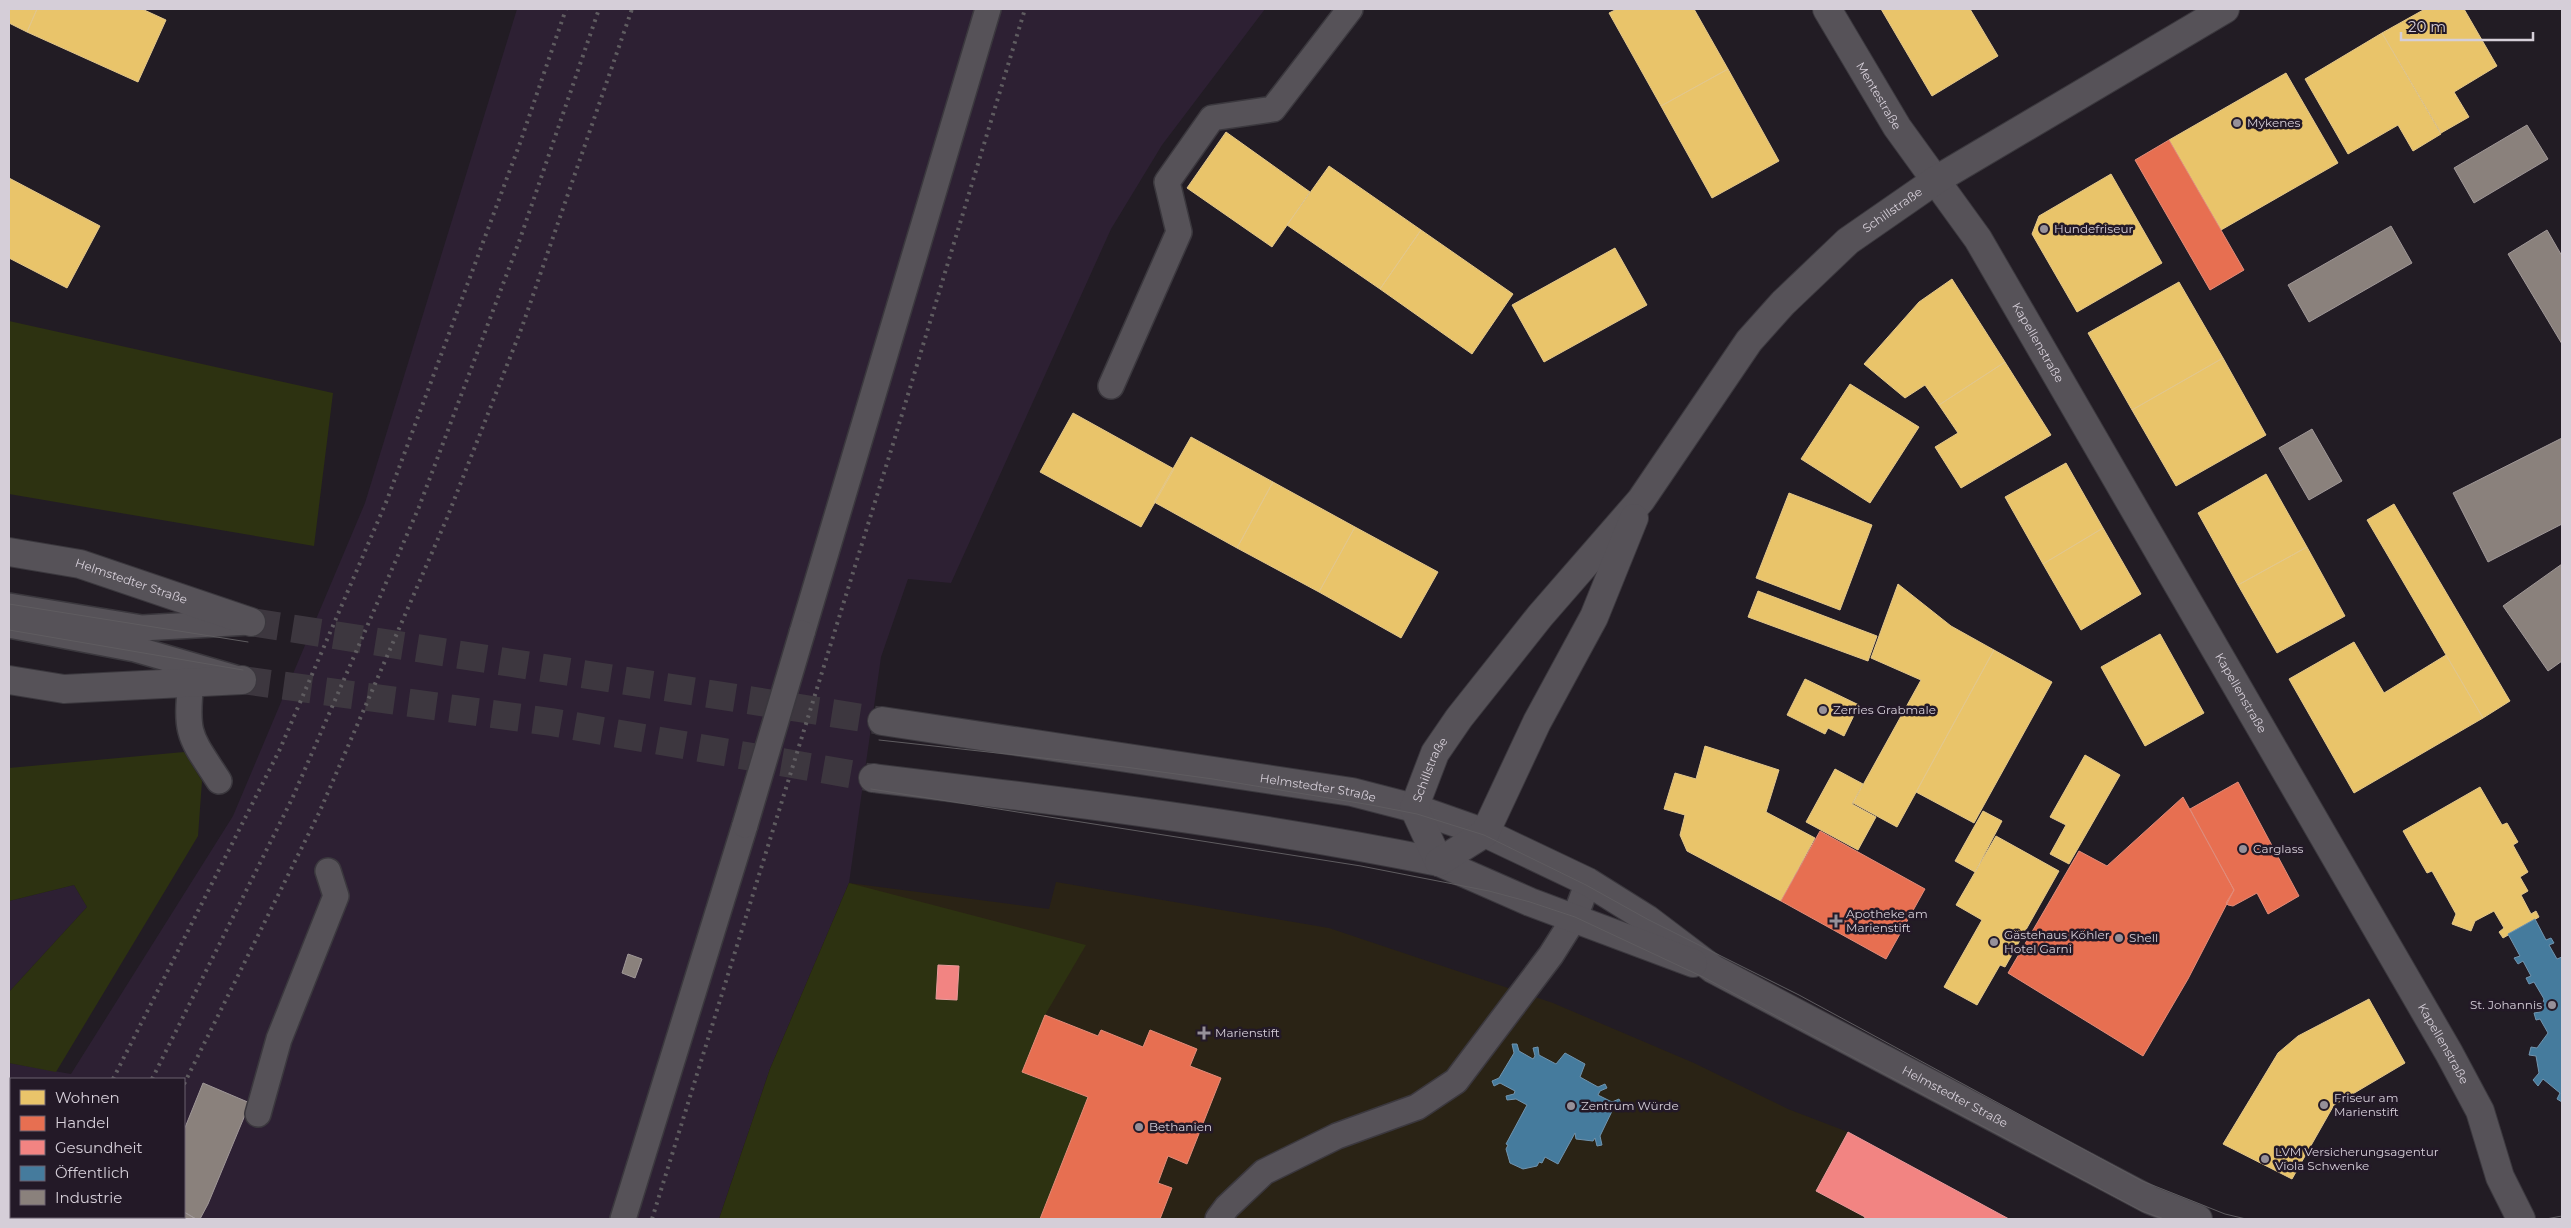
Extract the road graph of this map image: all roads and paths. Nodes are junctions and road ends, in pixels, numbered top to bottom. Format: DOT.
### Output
graph roads {
  1 [pos="988,9"];
  2 [pos="1350,9"];
  3 [pos="1827,9"];
  4 [pos="2224,9"];
  5 [pos="1936,180"];
  6 [pos="1111,386"];
  7 [pos="1641,500"];
  8 [pos="9,552"];
  9 [pos="9,606"];
  10 [pos="251,622"];
  11 [pos="9,625"];
  12 [pos="9,680"];
  13 [pos="242,680"];
  14 [pos="191,681"];
  15 [pos="882,721"];
  16 [pos="873,778"];
  17 [pos="219,782"];
  18 [pos="1414,808"];
  19 [pos="1486,833"];
  20 [pos="1439,862"];
  21 [pos="328,871"];
  22 [pos="1588,882"];
  23 [pos="1575,918"];
  24 [pos="1713,969"];
  25 [pos="258,1114"];
  26 [pos="623,1219"];
  27 [pos="1218,1219"];
  28 [pos="2198,1219"];
  29 [pos="2521,1219"];
  1 -- 26 [label="lane, bridge"];
  2 -- 6 [label="lane"];
  3 -- 5 [label="main road, Mentestraße"];
  4 -- 5 [label="main road, Schillstraße"];
  5 -- 7 [label="main road, Schillstraße"];
  5 -- 29 [label="main road, Kapellenstraße"];
  7 -- 18 [label="main road, Schillstraße"];
  7 -- 19 [label="main road, Schillstraße"];
  8 -- 10 [label="main road, Helmstedter Straße"];
  9 -- 10 [label="lane"];
  11 -- 13 [label="lane"];
  12 -- 14 [label="main road"];
  13 -- 14 [label="main road"];
  14 -- 17 [label="lane"];
  15 -- 18 [label="main road, Helmstedter Straße"];
  16 -- 20 [label="main road, Helmstedter Straße"];
  18 -- 19 [label="main road, Helmstedter Straße"];
  18 -- 20 [label="main road, Schillstraße"];
  19 -- 20 [label="main road"];
  19 -- 22 [label="main road, Helmstedter Straße"];
  20 -- 23 [label="main road, Helmstedter Straße"];
  21 -- 25 [label="lane"];
  22 -- 23 [label="lane"];
  22 -- 24 [label="main road, Helmstedter Straße"];
  23 -- 24 [label="main road, Helmstedter Straße"];
  23 -- 27 [label="lane"];
  24 -- 28 [label="main road, Helmstedter Straße"];
}
